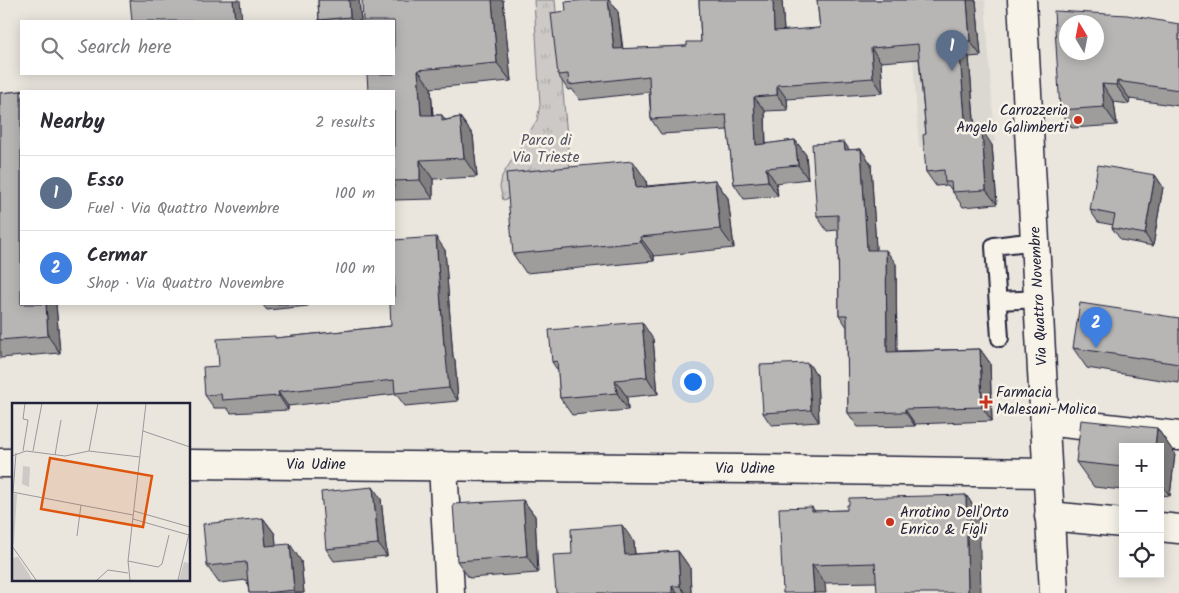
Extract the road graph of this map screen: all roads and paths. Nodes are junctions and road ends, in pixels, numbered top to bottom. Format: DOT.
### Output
graph roads {
  1 [pos="1022,0"];
  2 [pos="1036,241"];
  3 [pos="1039,300"];
  4 [pos="998,301"];
  5 [pos="1000,338"];
  6 [pos="1045,421"];
  7 [pos="1179,436"];
  8 [pos="190,464"];
  9 [pos="443,466"];
  10 [pos="1047,473"];
  11 [pos="1049,516"];
  12 [pos="1119,523"];
  13 [pos="1164,527"];
  14 [pos="1179,529"];
  15 [pos="450,593"];
  16 [pos="1054,593"];
  1 -- 2 [label="street, Via Quattro Novembre"];
  2 -- 3 [label="street, Via Quattro Novembre"];
  2 -- 4 [label="lane"];
  3 -- 4 [label="lane"];
  3 -- 6 [label="street, Via Quattro Novembre"];
  4 -- 5 [label="lane"];
  6 -- 7 [label="street"];
  6 -- 10 [label="street, Via Quattro Novembre"];
  8 -- 9 [label="street, Via Udine"];
  9 -- 10 [label="street, Via Udine"];
  9 -- 15 [label="street"];
  10 -- 11 [label="street, Via Quattro Novembre"];
  11 -- 12 [label="street"];
  11 -- 16 [label="street, Via Quattro Novembre"];
  13 -- 14 [label="street"];
}
